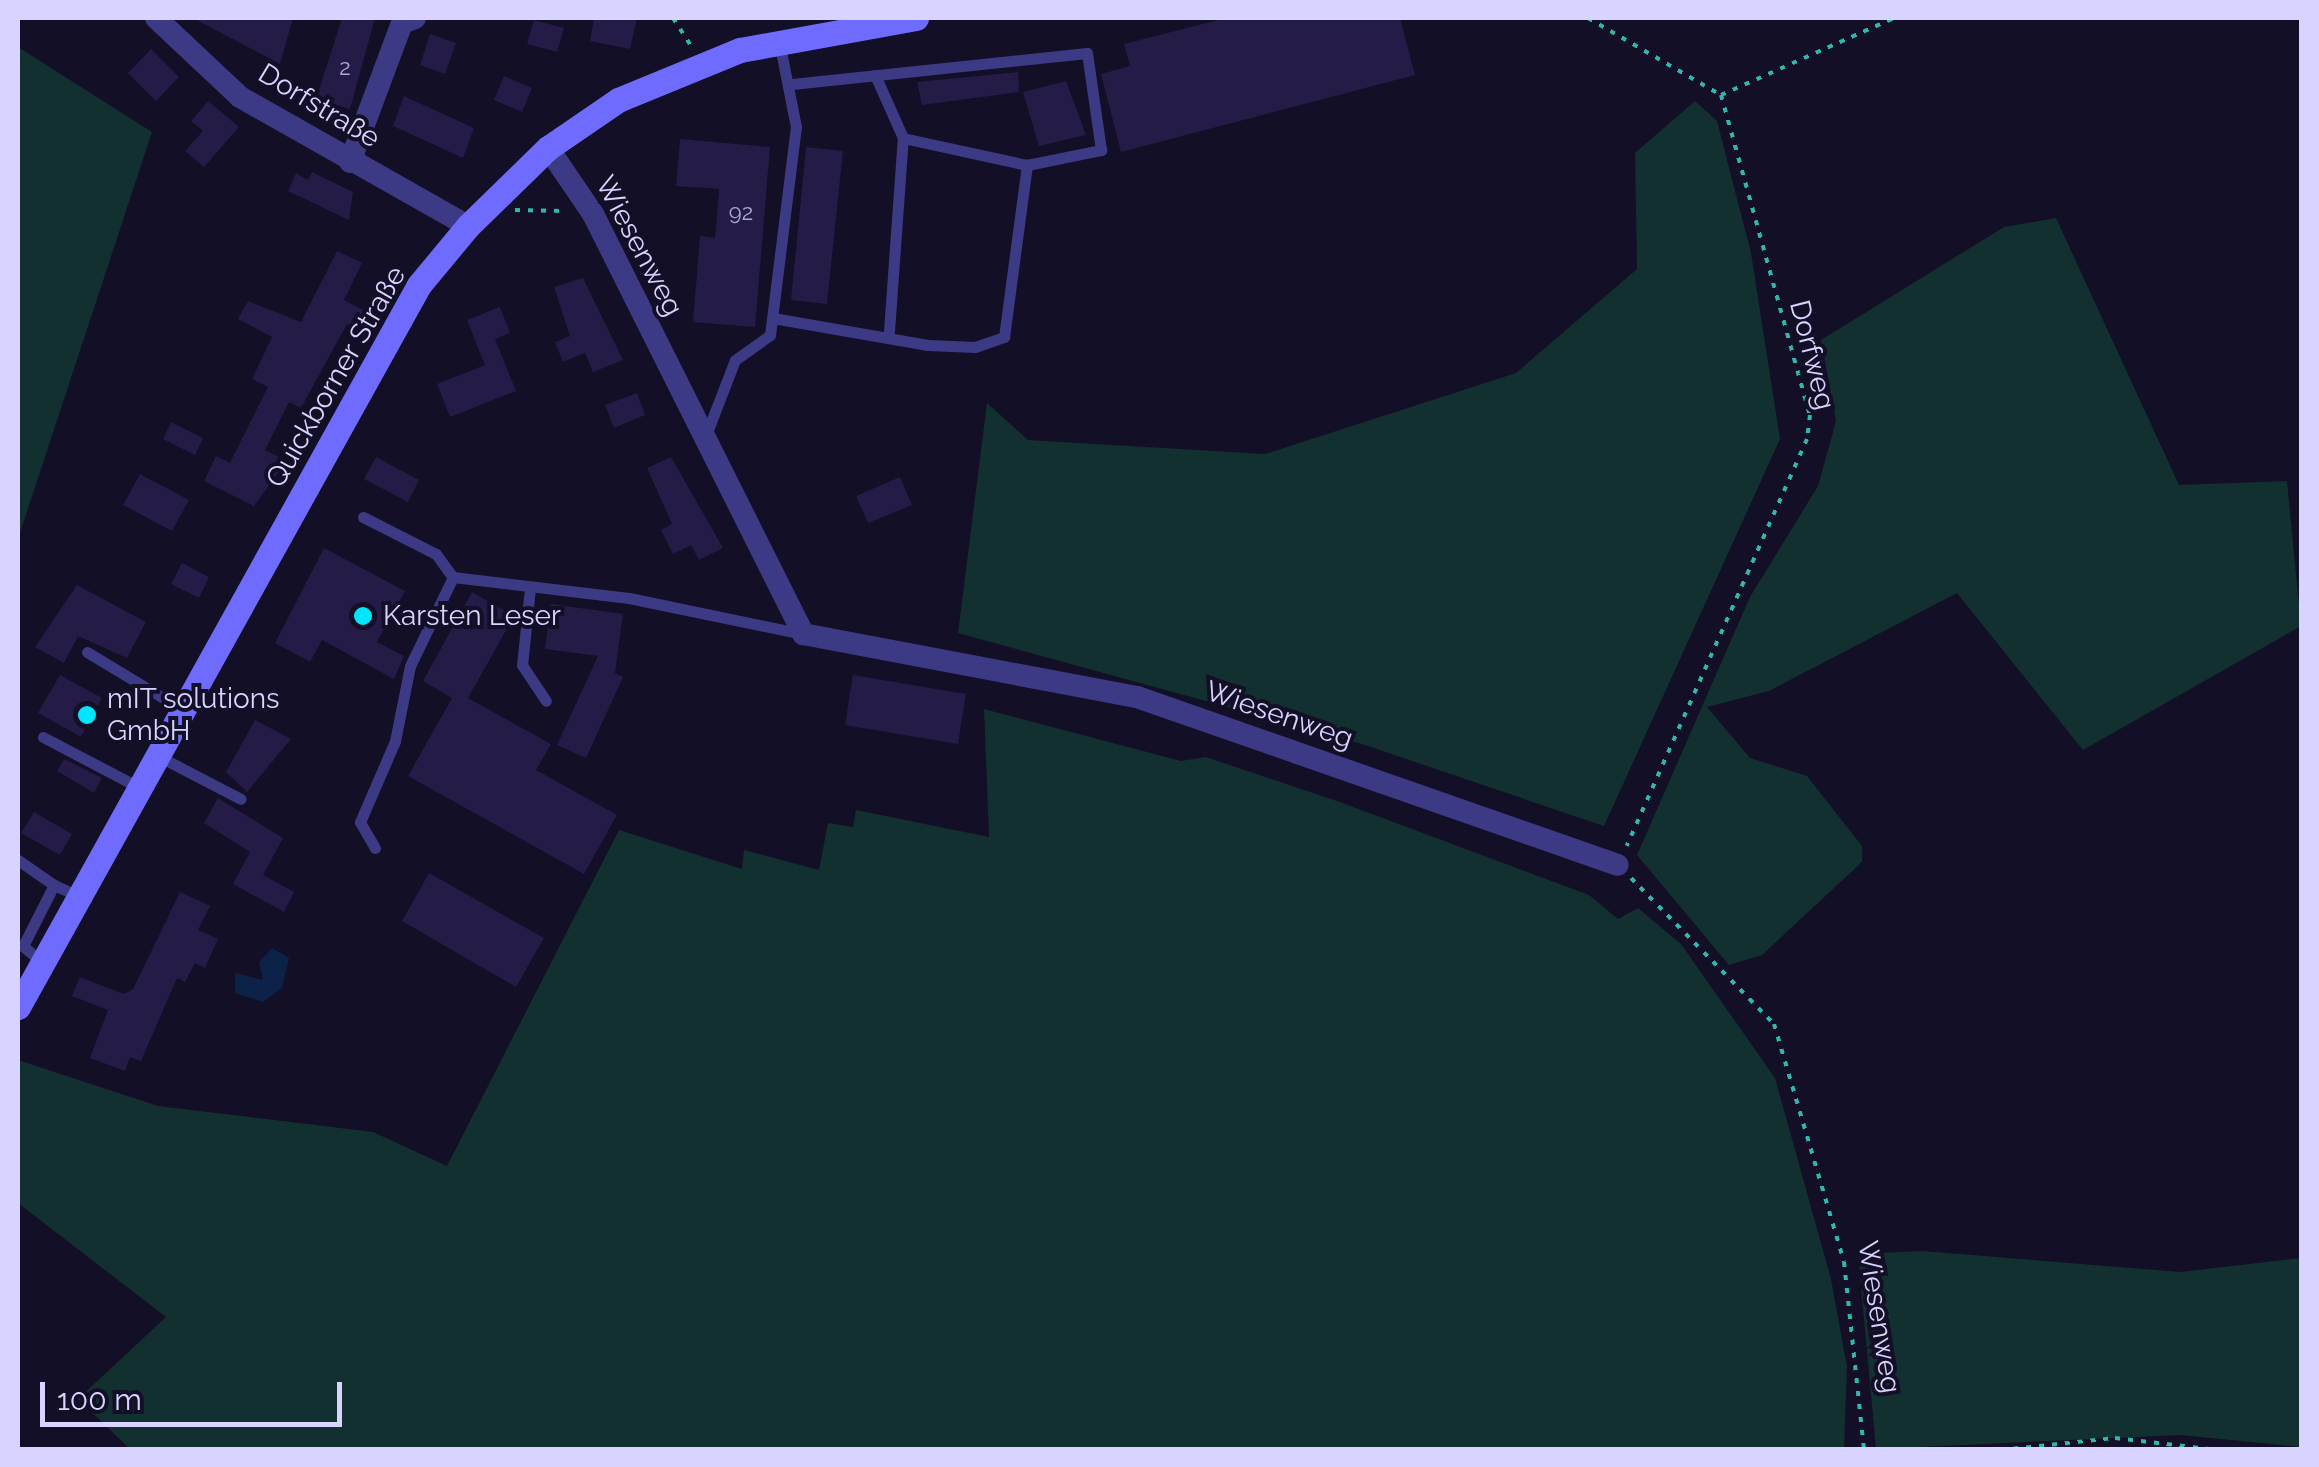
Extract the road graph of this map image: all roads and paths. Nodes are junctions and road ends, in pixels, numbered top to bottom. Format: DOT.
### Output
graph roads {
  1 [pos="156,18"];
  2 [pos="414,18"];
  3 [pos="673,18"];
  4 [pos="916,18"];
  5 [pos="1588,18"];
  6 [pos="1894,18"];
  7 [pos="778,40"];
  8 [pos="702,63"];
  9 [pos="874,75"];
  10 [pos="790,84"];
  11 [pos="1721,95"];
  12 [pos="904,138"];
  13 [pos="548,148"];
  14 [pos="350,162"];
  15 [pos="1027,165"];
  16 [pos="593,214"];
  17 [pos="474,219"];
  18 [pos="773,318"];
  19 [pos="890,331"];
  20 [pos="705,438"];
  21 [pos="363,517"];
  22 [pos="453,577"];
  23 [pos="530,588"];
  24 [pos="802,634"];
  25 [pos="87,652"];
  26 [pos="546,701"];
  27 [pos="184,710"];
  28 [pos="43,737"];
  29 [pos="158,756"];
  30 [pos="140,788"];
  31 [pos="242,799"];
  32 [pos="375,848"];
  33 [pos="18,860"];
  34 [pos="1618,865"];
  35 [pos="54,885"];
  36 [pos="79,896"];
  37 [pos="43,962"];
  38 [pos="22,991"];
  39 [pos="1864,1450"];
  40 [pos="2000,1450"];
  41 [pos="2218,1450"];
  1 -- 14 [label="street, Dorfstraße"];
  2 -- 14 [label="street"];
  3 -- 8 [label="path"];
  4 -- 7 [label="main road, Quickborner Straße"];
  5 -- 11 [label="path"];
  6 -- 11 [label="path"];
  7 -- 8 [label="main road, Quickborner Straße"];
  7 -- 10 [label="lane"];
  8 -- 13 [label="main road, Quickborner Straße"];
  9 -- 10 [label="lane"];
  9 -- 12 [label="lane"];
  9 -- 15 [label="lane"];
  10 -- 18 [label="lane"];
  11 -- 34 [label="path, Dorfweg"];
  12 -- 15 [label="lane"];
  12 -- 19 [label="lane"];
  13 -- 16 [label="street, Wiesenweg"];
  13 -- 17 [label="main road, Quickborner Straße"];
  14 -- 17 [label="street, Dorfstraße"];
  15 -- 19 [label="lane"];
  16 -- 17 [label="path"];
  16 -- 20 [label="street, Wiesenweg"];
  17 -- 27 [label="main road, Quickborner Straße"];
  18 -- 19 [label="lane"];
  18 -- 20 [label="lane"];
  20 -- 24 [label="street, Wiesenweg"];
  21 -- 22 [label="lane"];
  22 -- 23 [label="lane"];
  22 -- 32 [label="lane"];
  23 -- 24 [label="lane"];
  23 -- 26 [label="lane"];
  24 -- 34 [label="street, Wiesenweg"];
  25 -- 27 [label="lane"];
  27 -- 29 [label="main road, Quickborner Straße"];
  28 -- 30 [label="lane"];
  29 -- 30 [label="main road, Quickborner Straße"];
  29 -- 31 [label="lane"];
  30 -- 36 [label="main road, Quickborner Straße"];
  33 -- 35 [label="lane"];
  34 -- 39 [label="path, Wiesenweg"];
  35 -- 36 [label="lane"];
  35 -- 37 [label="lane"];
  36 -- 37 [label="main road, Quickborner Straße"];
  37 -- 38 [label="main road, Quickborner Straße"];
  40 -- 41 [label="path"];
}
